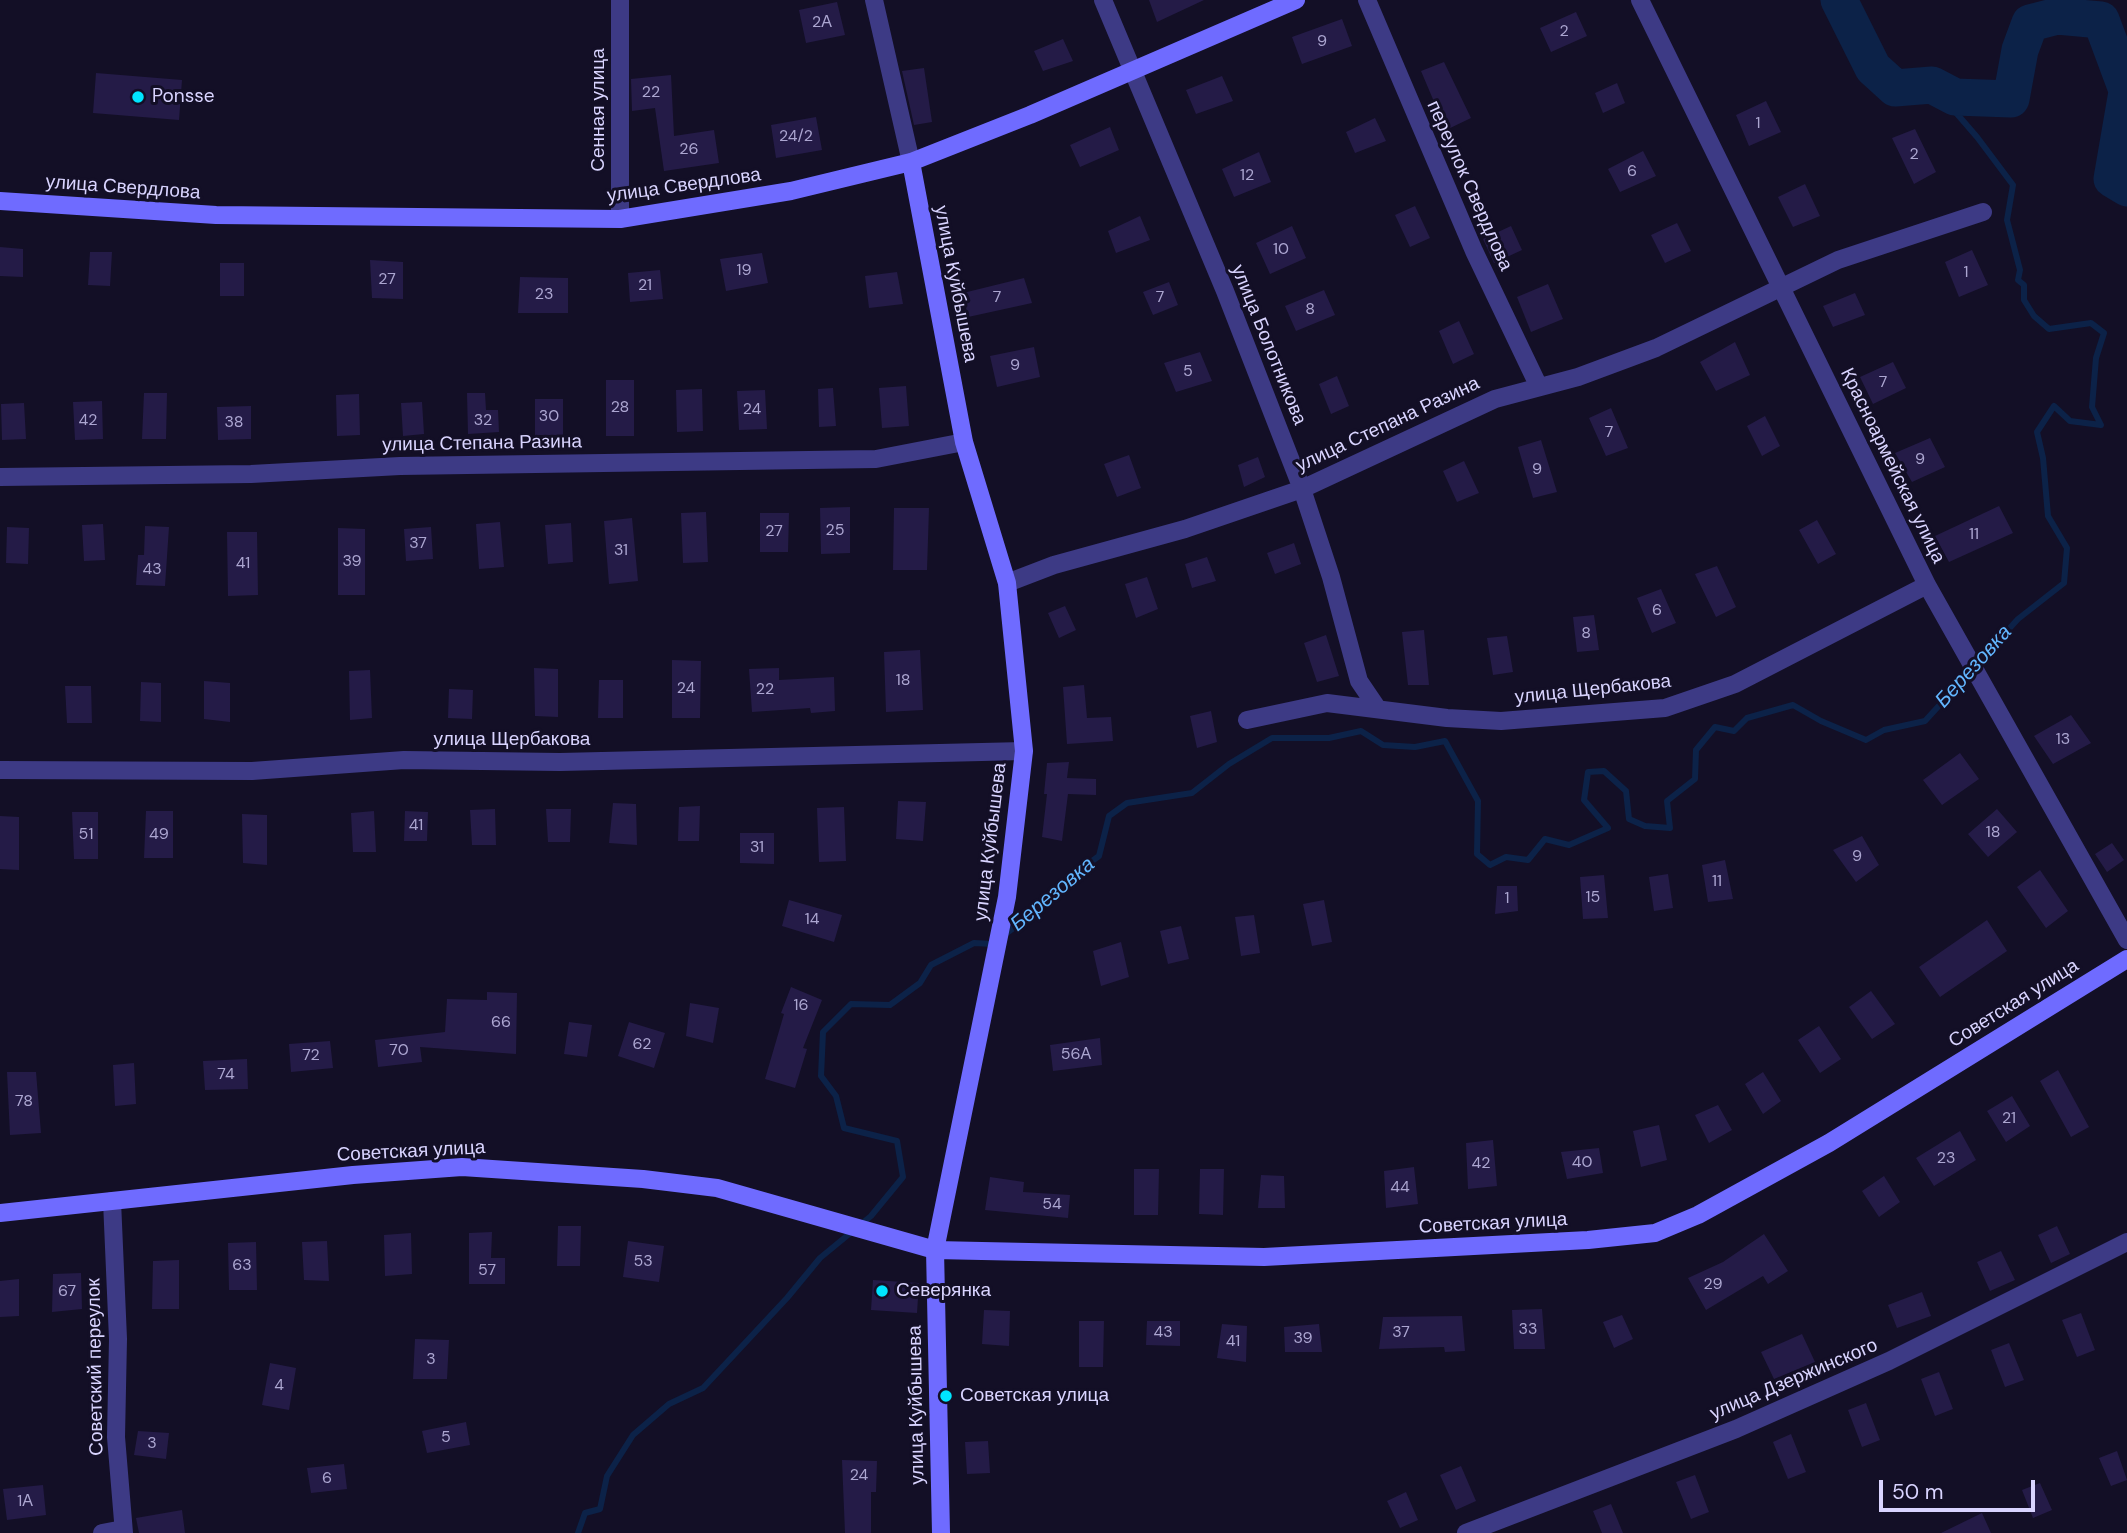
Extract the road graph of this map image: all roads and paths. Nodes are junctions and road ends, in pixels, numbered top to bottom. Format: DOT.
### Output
graph roads {
  1 [pos="620,0"];
  2 [pos="874,0"];
  3 [pos="1103,0"];
  4 [pos="1296,0"];
  5 [pos="1367,0"];
  6 [pos="1640,0"];
  7 [pos="1135,71"];
  8 [pos="911,162"];
  9 [pos="0,201"];
  10 [pos="1983,212"];
  11 [pos="620,219"];
  12 [pos="1782,290"];
  13 [pos="1539,387"];
  14 [pos="964,442"];
  15 [pos="0,477"];
  16 [pos="1302,489"];
  17 [pos="1007,583"];
  18 [pos="1927,584"];
  19 [pos="1378,709"];
  20 [pos="1247,720"];
  21 [pos="1024,751"];
  22 [pos="0,770"];
  23 [pos="2127,940"];
  24 [pos="2127,959"];
  25 [pos="112,1201"];
  26 [pos="0,1213"];
  27 [pos="2127,1241"];
  28 [pos="935,1250"];
  29 [pos="124,1531"];
  30 [pos="102,1533"];
  31 [pos="941,1533"];
  32 [pos="1466,1533"];
  1 -- 11 [label="street, Сенная улица"];
  2 -- 8 [label="street"];
  3 -- 7 [label="street, улица Болотникова"];
  4 -- 7 [label="street, улица Свердлова"];
  5 -- 13 [label="street, переулок Свердлова"];
  6 -- 12 [label="street, Красноармейская улица"];
  7 -- 8 [label="street, улица Свердлова"];
  7 -- 16 [label="street, улица Болотникова"];
  8 -- 11 [label="street, улица Свердлова"];
  8 -- 14 [label="street, улица Куйбышева"];
  9 -- 11 [label="street, улица Свердлова"];
  10 -- 12 [label="street, улица Степана Разина"];
  12 -- 13 [label="street, улица Степана Разина"];
  12 -- 18 [label="street, Красноармейская улица"];
  13 -- 16 [label="street, улица Степана Разина"];
  14 -- 15 [label="street, улица Степана Разина"];
  14 -- 17 [label="street, улица Куйбышева"];
  16 -- 17 [label="street, улица Степана Разина"];
  16 -- 19 [label="street, улица Болотникова"];
  17 -- 21 [label="street, улица Куйбышева"];
  18 -- 19 [label="street, улица Щербакова"];
  18 -- 23 [label="street, Красноармейская улица"];
  19 -- 20 [label="street, улица Щербакова"];
  21 -- 22 [label="street, улица Щербакова"];
  21 -- 28 [label="street, улица Куйбышева"];
  24 -- 28 [label="street, Советская улица"];
  25 -- 26 [label="street, Советская улица"];
  25 -- 28 [label="street, Советская улица"];
  25 -- 29 [label="street, Советский переулок"];
  27 -- 32 [label="street, улица Дзержинского"];
  28 -- 31 [label="street, улица Куйбышева"];
  29 -- 30 [label="street"];
}
